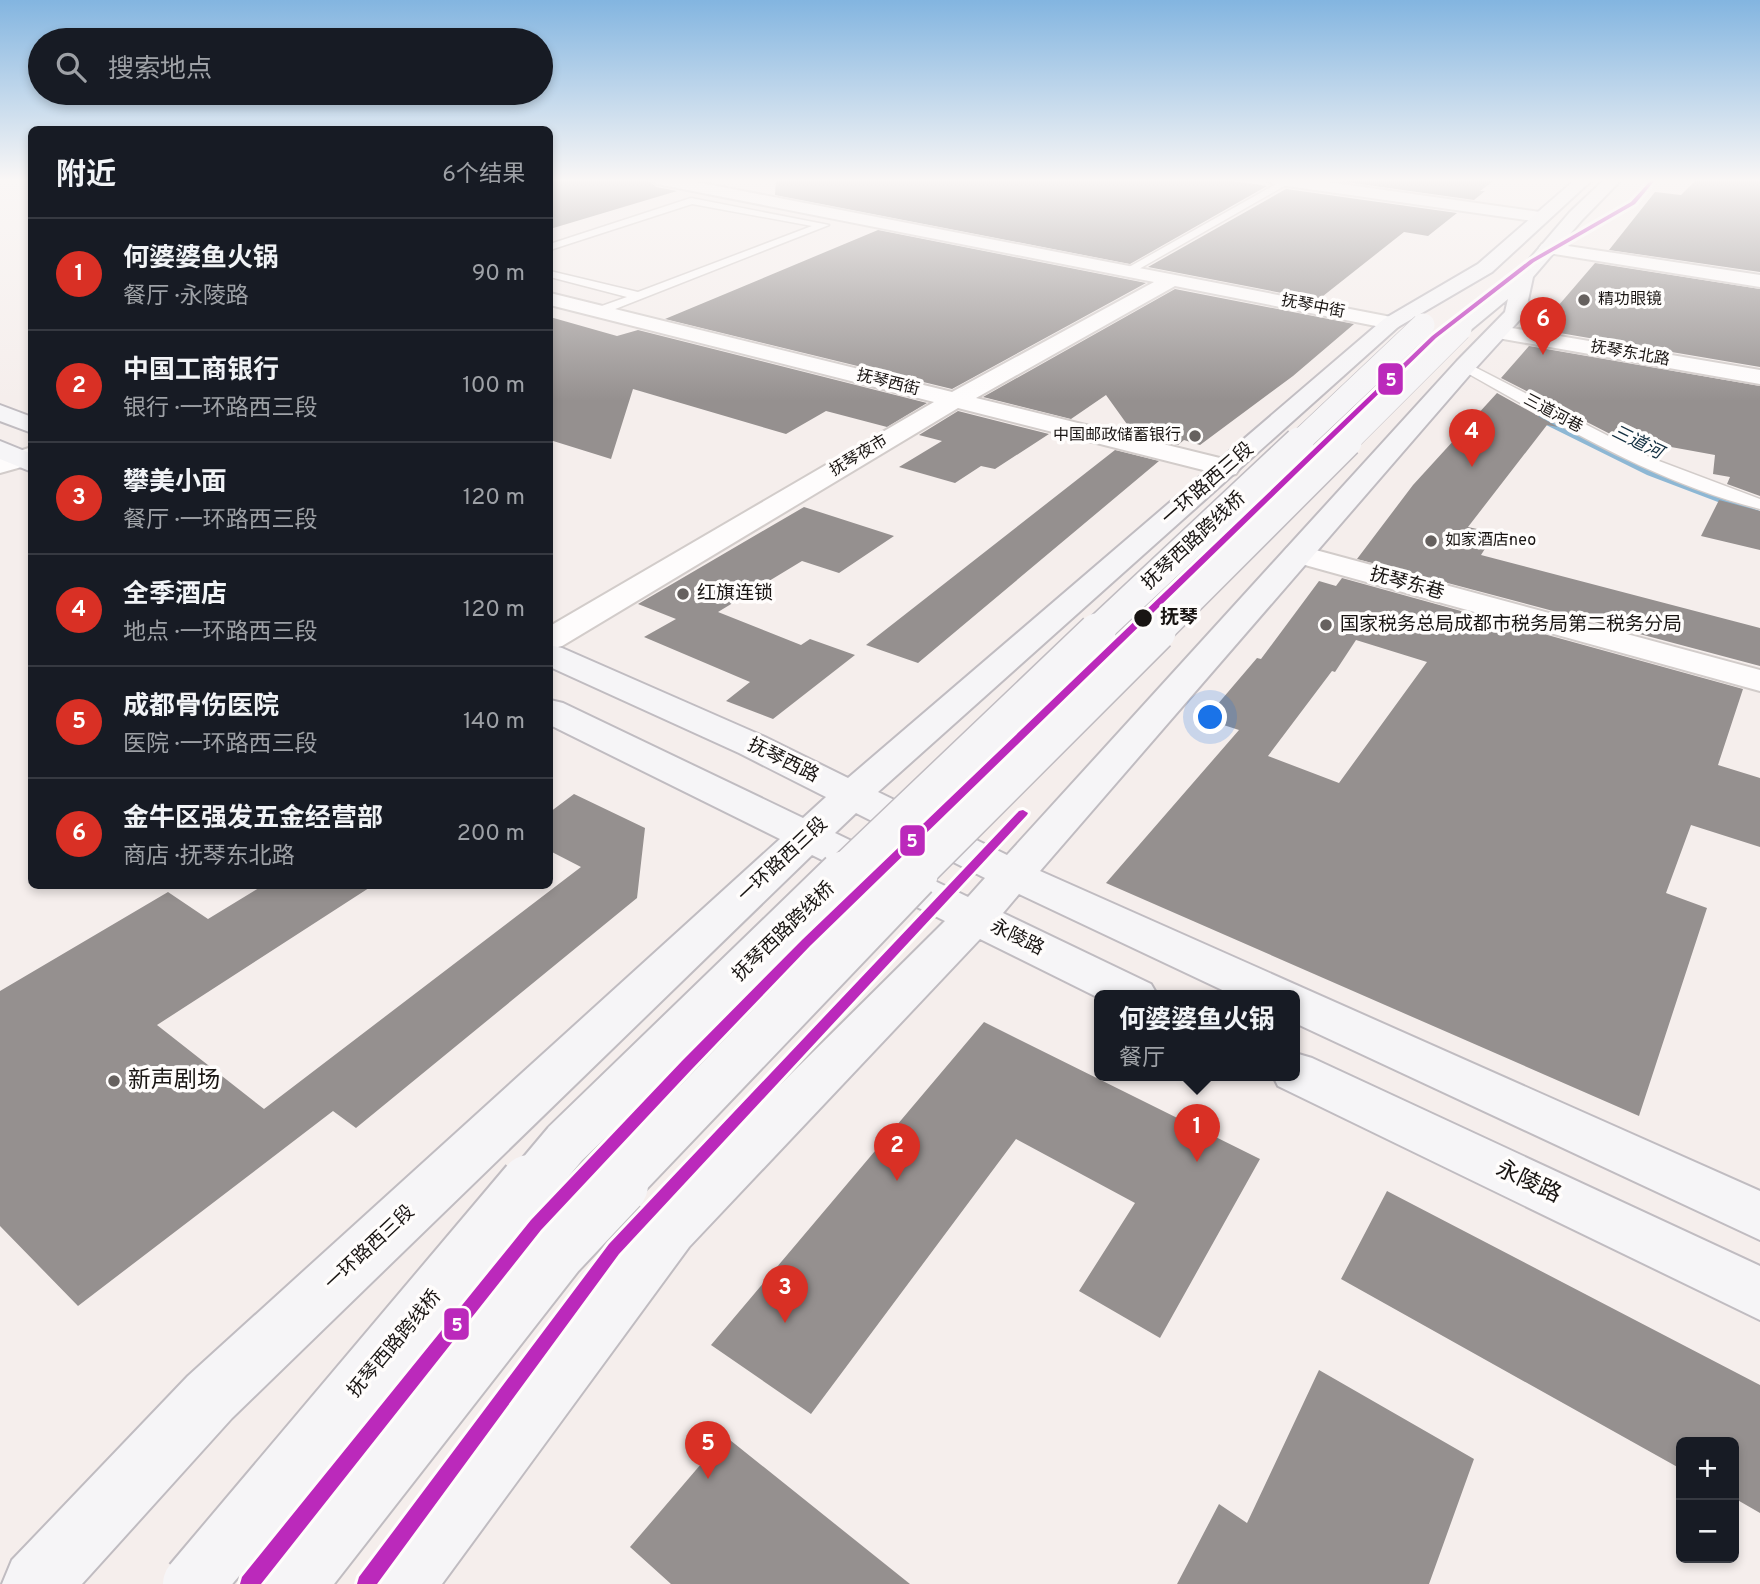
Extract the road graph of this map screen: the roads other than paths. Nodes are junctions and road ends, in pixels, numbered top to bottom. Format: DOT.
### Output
graph roads {
  1 [pos="751,253"];
  2 [pos="1035,253"];
  3 [pos="1158,253"];
  4 [pos="1525,253"];
  5 [pos="1532,253"];
  6 [pos="1519,264"];
  7 [pos="1128,271"];
  8 [pos="553,275"];
  9 [pos="1172,280"];
  10 [pos="1760,281"];
  11 [pos="639,296"];
  12 [pos="553,300"];
  13 [pos="600,311"];
  14 [pos="1448,335"];
  15 [pos="1760,377"];
  16 [pos="955,400"];
  17 [pos="0,412"];
  18 [pos="28,424"];
  19 [pos="1227,468"];
  20 [pos="1760,504"];
  21 [pos="1297,554"];
  22 [pos="553,637"];
  23 [pos="553,657"];
  24 [pos="1760,681"];
  25 [pos="553,712"];
  26 [pos="852,796"];
  27 [pos="808,836"];
  28 [pos="1013,875"];
  29 [pos="975,917"];
  30 [pos="1123,990"];
  31 [pos="1265,990"];
  32 [pos="1300,1005"];
  33 [pos="1300,1074"];
  34 [pos="1760,1216"];
  35 [pos="1760,1294"];
  36 [pos="36,1584"];
  37 [pos="193,1584"];
  38 [pos="296,1584"];
  39 [pos="400,1584"];
  1 -- 11 [label="lane"];
  2 -- 7 [label="street, 抚琴中街"];
  3 -- 7 [label="lane"];
  4 -- 6 [label="main road, 一环路西三段"];
  5 -- 6 [label="main road, 一环路西三段"];
  6 -- 10 [label="street"];
  6 -- 14 [label="main road, 一环路西三段"];
  6 -- 14 [label="main road, 一环路西三段"];
  7 -- 9 [label="street, 抚琴中街"];
  8 -- 11 [label="lane"];
  9 -- 14 [label="street, 抚琴中街"];
  9 -- 16 [label="street, 抚琴夜市"];
  11 -- 13 [label="lane"];
  12 -- 13 [label="street, 抚琴西街"];
  13 -- 16 [label="street, 抚琴西街"];
  14 -- 15 [label="street, 抚琴东北路"];
  14 -- 19 [label="main road, 一环路西三段"];
  14 -- 20 [label="lane, 三道河巷"];
  14 -- 21 [label="main road, 一环路西三段"];
  14 -- 37 [label="main road, 抚琴西路跨线桥, bridge"];
  14 -- 38 [label="main road, 抚琴西路跨线桥, bridge"];
  16 -- 19 [label="street, 抚琴西街"];
  16 -- 22 [label="street, 抚琴夜市"];
  17 -- 18 [label="main road"];
  19 -- 26 [label="main road, 一环路西三段"];
  21 -- 24 [label="street, 抚琴东巷"];
  21 -- 28 [label="main road, 一环路西三段"];
  23 -- 26 [label="main road, 抚琴西路"];
  25 -- 27 [label="main road"];
  26 -- 27 [label="main road, 一环路西三段"];
  26 -- 28 [label="main road, 抚琴西路"];
  27 -- 29 [label="main road"];
  27 -- 36 [label="main road, 一环路西三段"];
  28 -- 29 [label="main road, 一环路西三段"];
  28 -- 31 [label="main road"];
  29 -- 30 [label="main road, 永陵路"];
  29 -- 39 [label="main road, 一环路西三段"];
  32 -- 34 [label="main road"];
  33 -- 35 [label="main road, 永陵路"];
}
